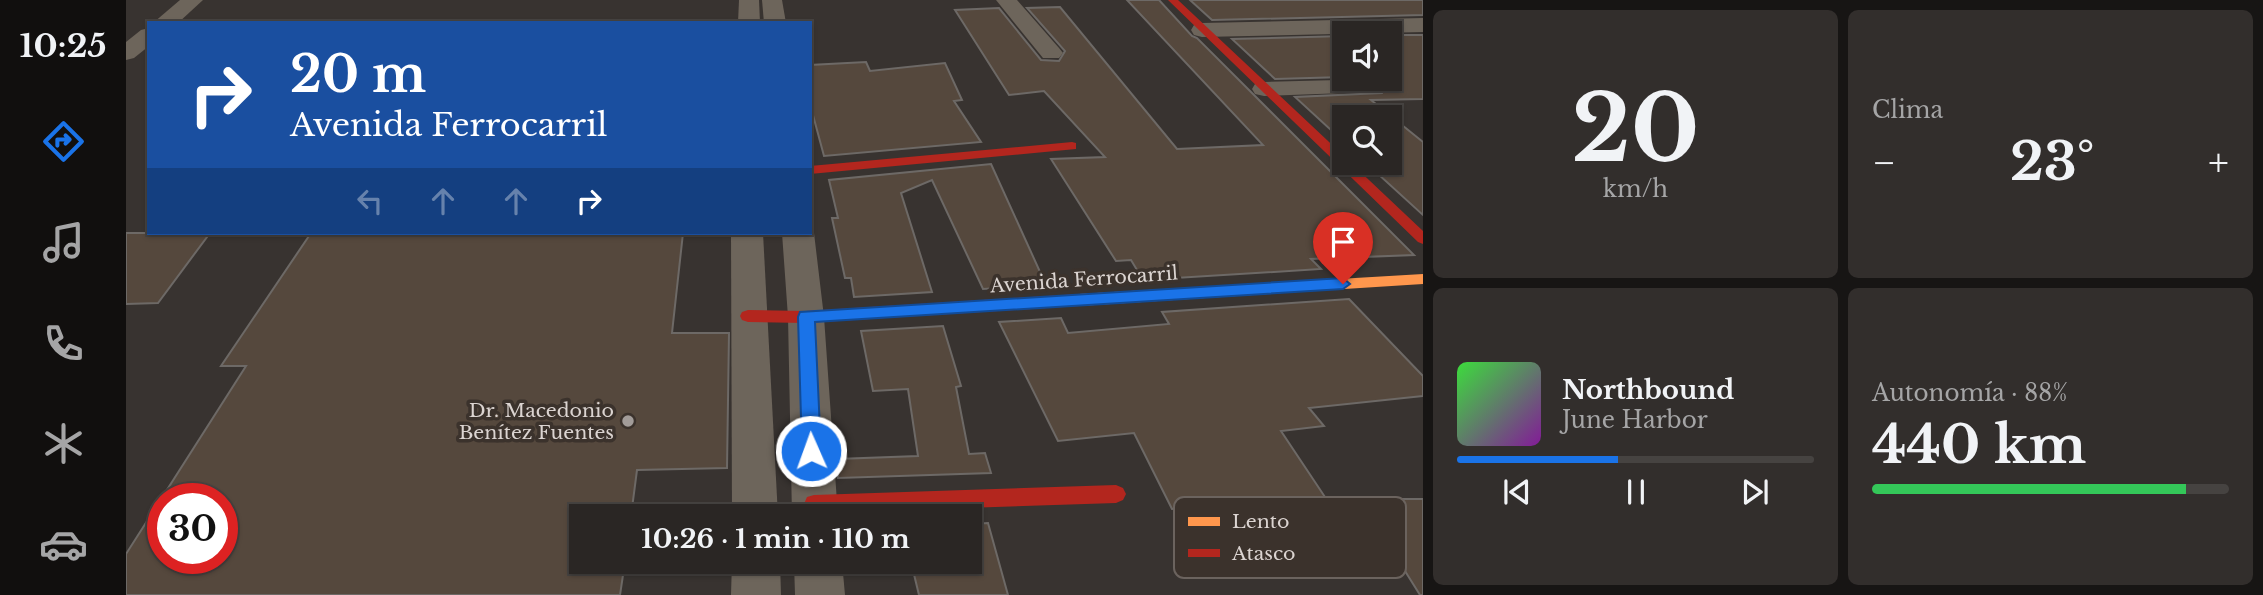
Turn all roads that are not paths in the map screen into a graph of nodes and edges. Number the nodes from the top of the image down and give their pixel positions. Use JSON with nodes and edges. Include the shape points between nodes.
{"nodes":[{"id":1,"x":194,"y":0,"type":"edge"},
{"id":2,"x":749,"y":0,"type":"edge"},
{"id":3,"x":772,"y":0,"type":"edge"},
{"id":4,"x":1006,"y":0,"type":"edge"},
{"id":5,"x":1173,"y":0,"type":"edge"},
{"id":6,"x":167,"y":21,"type":"edge"},
{"id":7,"x":749,"y":21,"type":"edge"},
{"id":8,"x":775,"y":21,"type":"edge"},
{"id":9,"x":1423,"y":25,"type":"edge"},
{"id":10,"x":1202,"y":30,"type":"junction"},
{"id":11,"x":147,"y":37,"type":"edge"},
{"id":12,"x":126,"y":53,"type":"edge"},
{"id":13,"x":1051,"y":53,"type":"dead end"},
{"id":14,"x":147,"y":65,"type":"edge"},
{"id":15,"x":126,"y":66,"type":"edge"},
{"id":16,"x":1332,"y":86,"type":"edge"},
{"id":17,"x":1264,"y":89,"type":"junction"},
{"id":18,"x":1072,"y":146,"type":"dead end"},
{"id":19,"x":812,"y":170,"type":"edge"},
{"id":20,"x":747,"y":235,"type":"edge"},
{"id":21,"x":798,"y":235,"type":"edge"},
{"id":22,"x":1423,"y":239,"type":"edge"},
{"id":23,"x":1423,"y":279,"type":"edge"},
{"id":24,"x":748,"y":316,"type":"junction"},
{"id":25,"x":806,"y":317,"type":"junction"},
{"id":26,"x":1116,"y":494,"type":"dead end"},
{"id":27,"x":755,"y":504,"type":"edge"},
{"id":28,"x":814,"y":504,"type":"edge"},
{"id":29,"x":927,"y":504,"type":"edge"},
{"id":30,"x":756,"y":574,"type":"edge"},
{"id":31,"x":819,"y":574,"type":"edge"},
{"id":32,"x":756,"y":595,"type":"edge"},
{"id":33,"x":820,"y":595,"type":"edge"}],
"edges":[{"from":1,"to":6,"type":"street"},
{"from":2,"to":7,"type":"street"},
{"from":3,"to":8,"type":"street"},
{"from":4,"to":13,"type":"street"},
{"from":5,"to":10,"type":"street"},
{"from":9,"to":10,"type":"street"},
{"from":10,"to":17,"type":"street"},
{"from":11,"to":12,"type":"street"},
{"from":14,"to":15,"type":"street"},
{"from":16,"to":17,"type":"street"},
{"from":17,"to":22,"type":"street"},
{"from":18,"to":19,"type":"street"},
{"from":20,"to":24,"type":"street"},
{"from":21,"to":25,"type":"street"},
{"from":23,"to":25,"type":"street","name":"Avenida Ferrocarril"},
{"from":24,"to":25,"type":"street","name":"Avenida Ferrocarril"},
{"from":24,"to":27,"type":"street"},
{"from":25,"to":28,"type":"street"},
{"from":26,"to":29,"type":"street"},
{"from":30,"to":32,"type":"street"},
{"from":31,"to":33,"type":"street"}]}
